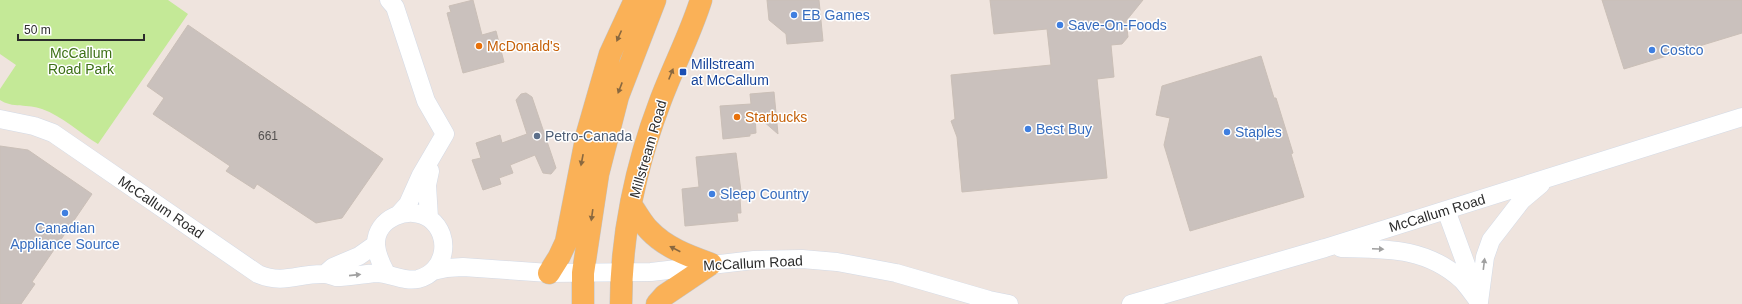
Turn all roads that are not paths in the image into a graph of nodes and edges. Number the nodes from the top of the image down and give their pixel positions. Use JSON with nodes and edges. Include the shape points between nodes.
{"nodes":[{"id":1,"x":635,"y":0,"type":"edge"},
{"id":2,"x":655,"y":0,"type":"edge"},
{"id":3,"x":701,"y":0,"type":"edge"},
{"id":4,"x":394,"y":2,"type":"edge"},
{"id":5,"x":1742,"y":116,"type":"edge"},
{"id":6,"x":0,"y":119,"type":"edge"},
{"id":7,"x":437,"y":147,"type":"junction"},
{"id":8,"x":1546,"y":180,"type":"junction"},
{"id":9,"x":631,"y":205,"type":"junction"},
{"id":10,"x":1446,"y":210,"type":"junction"},
{"id":11,"x":399,"y":214,"type":"junction"},
{"id":12,"x":429,"y":218,"type":"junction"},
{"id":13,"x":376,"y":244,"type":"junction"},
{"id":14,"x":444,"y":246,"type":"junction"},
{"id":15,"x":1325,"y":248,"type":"junction"},
{"id":16,"x":711,"y":264,"type":"junction"},
{"id":17,"x":433,"y":270,"type":"junction"},
{"id":18,"x":516,"y":270,"type":"junction"},
{"id":19,"x":621,"y":272,"type":"junction"},
{"id":20,"x":549,"y":273,"type":"junction"},
{"id":21,"x":583,"y":273,"type":"junction"},
{"id":22,"x":324,"y":274,"type":"junction"},
{"id":23,"x":386,"y":274,"type":"junction"},
{"id":24,"x":1479,"y":303,"type":"edge"},
{"id":25,"x":583,"y":304,"type":"edge"},
{"id":26,"x":621,"y":304,"type":"edge"},
{"id":27,"x":657,"y":304,"type":"edge"},
{"id":28,"x":1009,"y":304,"type":"edge"},
{"id":29,"x":1131,"y":304,"type":"edge"}],
"edges":[{"from":1,"to":20,"type":"main road","one_way":true,"via":[[610,54],[587,134],[566,242]]},
{"from":2,"to":21,"type":"main road","one_way":true,"via":[[618,96],[598,174]]},
{"from":9,"to":3,"type":"main road","name":"Millstream Road","one_way":true,"via":[[660,103]]},
{"from":4,"to":7,"type":"street","via":[[426,100],[445,134]]},
{"from":5,"to":8,"type":"street","name":"McCallum Road"},
{"from":6,"to":22,"type":"street","name":"McCallum Road","via":[[53,133],[258,274],[280,279]]},
{"from":7,"to":11,"type":"street","via":[[408,204]]},
{"from":7,"to":12,"type":"street","via":[[427,185]]},
{"from":8,"to":10,"type":"street","name":"McCallum Road"},
{"from":24,"to":8,"type":"street","one_way":true,"via":[[1485,257],[1491,240],[1522,200]]},
{"from":16,"to":9,"type":"main road","one_way":true,"via":[[660,241]]},
{"from":9,"to":19,"type":"main road","name":"Millstream Road"},
{"from":10,"to":15,"type":"street","name":"McCallum Road"},
{"from":10,"to":24,"type":"street"},
{"from":11,"to":12,"type":"street","via":[[414,213]]},
{"from":11,"to":13,"type":"street","via":[[383,225]]},
{"from":12,"to":14,"type":"street","via":[[437,226]]},
{"from":13,"to":22,"type":"street","name":"McCallum Road"},
{"from":13,"to":23,"type":"street","via":[[378,258]]},
{"from":14,"to":17,"type":"street","via":[[441,260]]},
{"from":14,"to":18,"type":"street","name":"McCallum Road","via":[[459,256]]},
{"from":15,"to":24,"type":"street","one_way":true,"via":[[1392,250],[1430,258],[1462,281]]},
{"from":15,"to":29,"type":"street","name":"McCallum Road"},
{"from":16,"to":19,"type":"street","name":"McCallum Road","via":[[650,272]]},
{"from":16,"to":27,"type":"main road","via":[[665,295]]},
{"from":16,"to":28,"type":"street","name":"McCallum Road","via":[[802,259],[836,262],[896,273]]},
{"from":17,"to":18,"type":"street","name":"McCallum Road","via":[[463,267]]},
{"from":17,"to":23,"type":"street","via":[[418,279]]},
{"from":18,"to":20,"type":"street","name":"McCallum Road"},
{"from":19,"to":21,"type":"street","name":"McCallum Road"},
{"from":19,"to":26,"type":"main road","name":"Millstream Road"},
{"from":20,"to":21,"type":"street","name":"McCallum Road"},
{"from":21,"to":25,"type":"main road"},
{"from":22,"to":23,"type":"street","name":"McCallum Road","one_way":true,"via":[[336,277]]}]}
